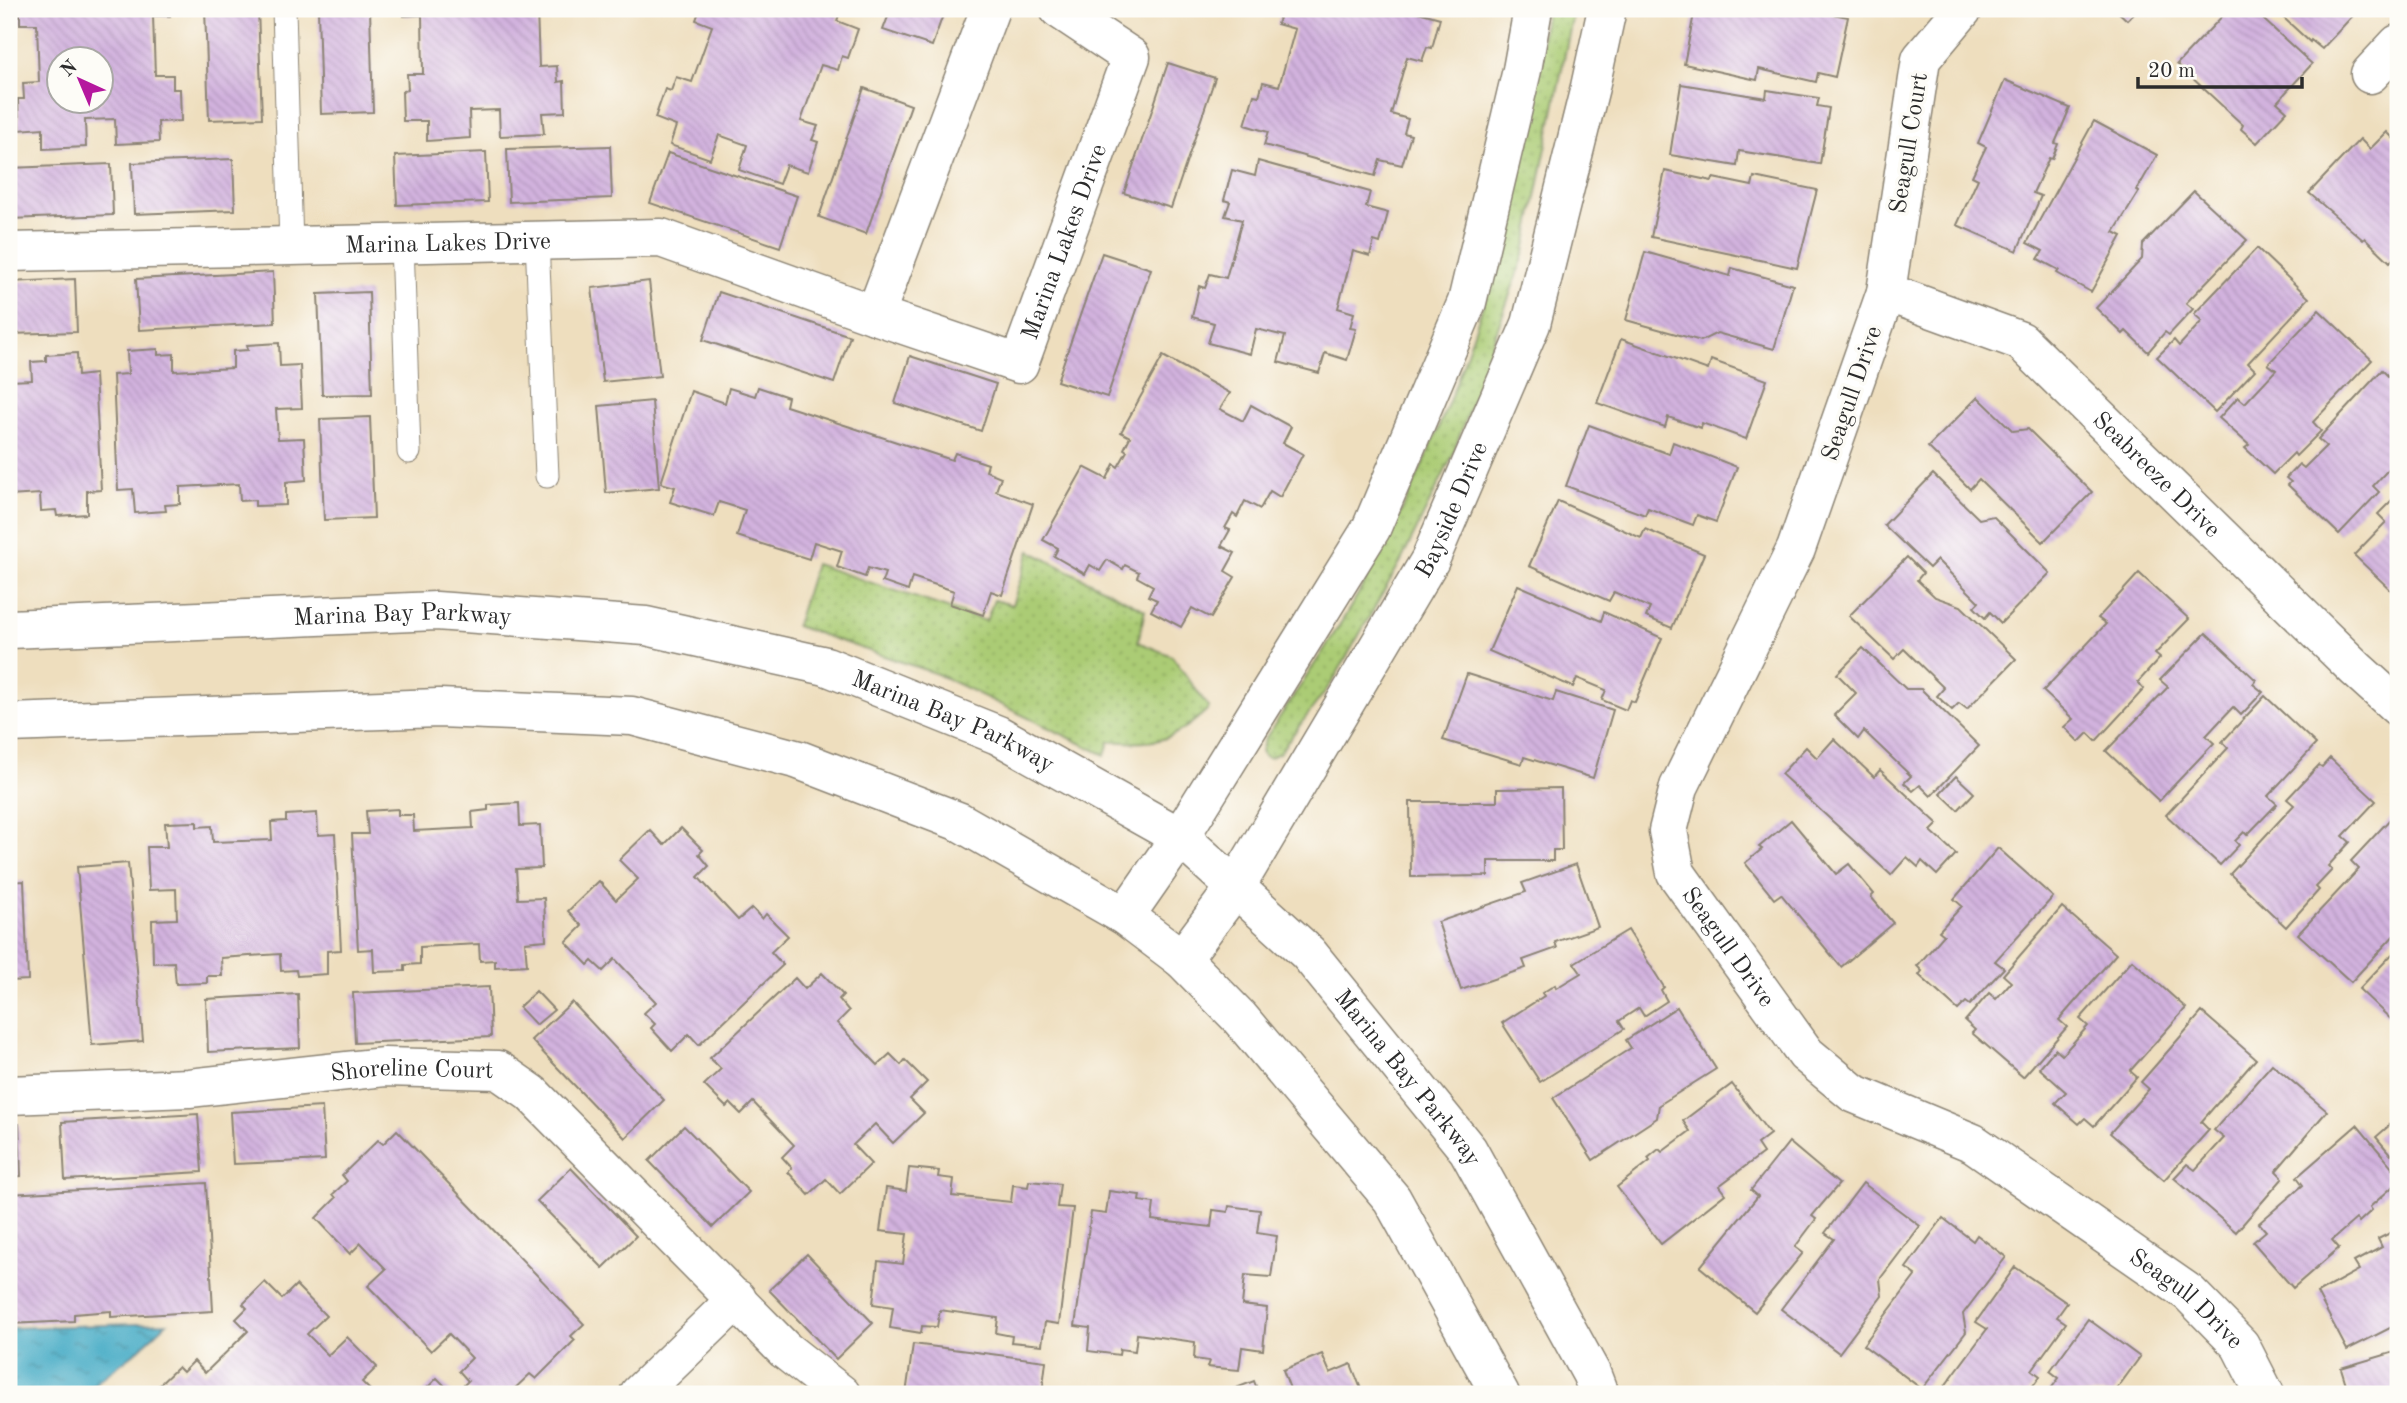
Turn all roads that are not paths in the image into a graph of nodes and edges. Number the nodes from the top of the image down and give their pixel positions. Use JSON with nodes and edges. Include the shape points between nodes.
{"nodes":[{"id":1,"x":284,"y":9,"type":"edge"},
{"id":2,"x":990,"y":9,"type":"edge"},
{"id":3,"x":1059,"y":9,"type":"edge"},
{"id":4,"x":1533,"y":9,"type":"edge"},
{"id":5,"x":1607,"y":9,"type":"edge"},
{"id":6,"x":1963,"y":9,"type":"edge"},
{"id":7,"x":2398,"y":44,"type":"edge"},
{"id":8,"x":2370,"y":74,"type":"dead end"},
{"id":9,"x":537,"y":240,"type":"junction"},
{"id":10,"x":402,"y":243,"type":"junction"},
{"id":11,"x":291,"y":246,"type":"junction"},
{"id":12,"x":9,"y":252,"type":"edge"},
{"id":13,"x":1886,"y":292,"type":"junction"},
{"id":14,"x":875,"y":315,"type":"junction"},
{"id":15,"x":409,"y":452,"type":"dead end"},
{"id":16,"x":547,"y":476,"type":"dead end"},
{"id":17,"x":9,"y":629,"type":"edge"},
{"id":18,"x":2398,"y":707,"type":"edge"},
{"id":19,"x":9,"y":723,"type":"edge"},
{"id":20,"x":1180,"y":837,"type":"junction"},
{"id":21,"x":1235,"y":888,"type":"junction"},
{"id":22,"x":1125,"y":916,"type":"junction"},
{"id":23,"x":1182,"y":960,"type":"junction"},
{"id":24,"x":9,"y":1095,"type":"edge"},
{"id":25,"x":737,"y":1299,"type":"junction"},
{"id":26,"x":639,"y":1394,"type":"edge"},
{"id":27,"x":841,"y":1394,"type":"edge"},
{"id":28,"x":1500,"y":1394,"type":"edge"},
{"id":29,"x":1599,"y":1394,"type":"edge"},
{"id":30,"x":2266,"y":1394,"type":"edge"}],
"edges":[{"from":1,"to":11,"type":"lane"},
{"from":2,"to":14,"type":"street"},
{"from":3,"to":14,"type":"street","name":"Marina Lakes Drive","via":[[1131,57],[1019,363]]},
{"from":4,"to":20,"type":"street","via":[[1467,302],[1371,529]]},
{"from":5,"to":21,"type":"street","name":"Bayside Drive","via":[[1531,324],[1430,560]]},
{"from":6,"to":13,"type":"street","name":"Seagull Court","via":[[1921,59]]},
{"from":7,"to":8,"type":"street"},
{"from":9,"to":10,"type":"street","name":"Marina Lakes Drive"},
{"from":9,"to":14,"type":"street","name":"Marina Lakes Drive","via":[[661,238]]},
{"from":9,"to":16,"type":"lane"},
{"from":10,"to":11,"type":"street","name":"Marina Lakes Drive"},
{"from":10,"to":15,"type":"lane"},
{"from":11,"to":12,"type":"street","name":"Marina Lakes Drive"},
{"from":13,"to":18,"type":"street","name":"Seabreeze Drive","via":[[2021,341]]},
{"from":13,"to":30,"type":"street","name":"Seagull Drive","via":[[1796,549],[1679,788],[1668,831],[1676,873],[1806,1054],[1853,1093],[1973,1143],[2189,1293],[2239,1345]]},
{"from":17,"to":20,"type":"street","name":"Marina Bay Parkway","via":[[436,611],[646,626],[826,666],[998,735]]},
{"from":19,"to":22,"type":"street","via":[[439,708],[632,716],[799,760],[960,822]]},
{"from":20,"to":21,"type":"street","name":"Marina Bay Parkway"},
{"from":20,"to":22,"type":"street"},
{"from":21,"to":23,"type":"street","name":"Bayside Drive"},
{"from":21,"to":29,"type":"street","name":"Marina Bay Parkway","via":[[1308,953],[1468,1150]]},
{"from":22,"to":23,"type":"street"},
{"from":23,"to":28,"type":"street","via":[[1239,1017],[1392,1199]]},
{"from":24,"to":25,"type":"street","name":"Shoreline Court","via":[[189,1088],[384,1067],[498,1070],[531,1093]]},
{"from":25,"to":26,"type":"street"},
{"from":25,"to":27,"type":"street","name":"Shoreline Court","via":[[785,1350]]}]}
